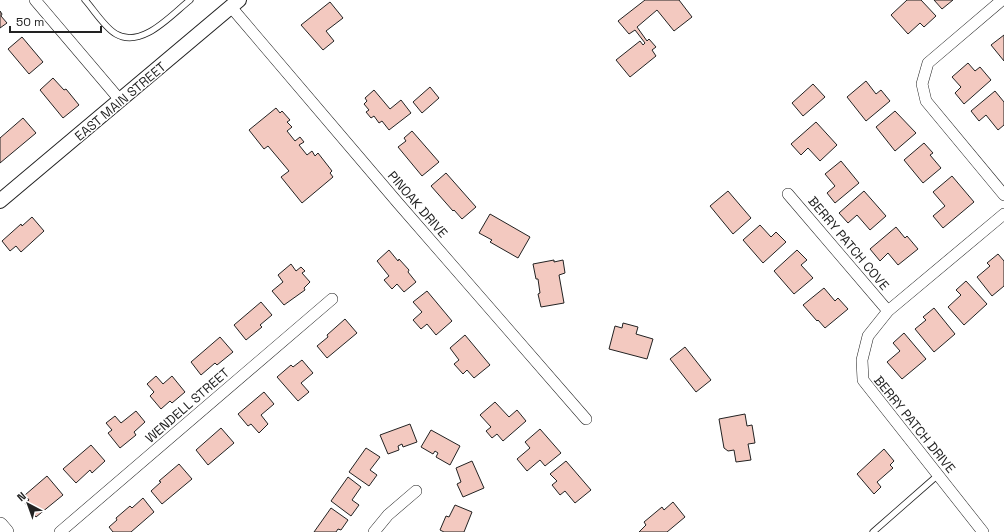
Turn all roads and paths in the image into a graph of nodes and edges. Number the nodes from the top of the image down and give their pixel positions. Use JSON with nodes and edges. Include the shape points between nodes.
{"nodes":[{"id":1,"x":85,"y":0,"type":"edge"},
{"id":2,"x":190,"y":0,"type":"edge"},
{"id":3,"x":1002,"y":0,"type":"edge"},
{"id":4,"x":38,"y":1,"type":"edge"},
{"id":5,"x":235,"y":3,"type":"edge"},
{"id":6,"x":120,"y":100,"type":"junction"},
{"id":7,"x":788,"y":194,"type":"dead end"},
{"id":8,"x":1004,"y":194,"type":"edge"},
{"id":9,"x":0,"y":201,"type":"edge"},
{"id":10,"x":1004,"y":214,"type":"edge"},
{"id":11,"x":332,"y":299,"type":"dead end"},
{"id":12,"x":888,"y":311,"type":"junction"},
{"id":13,"x":586,"y":419,"type":"dead end"},
{"id":14,"x":938,"y":475,"type":"junction"},
{"id":15,"x":416,"y":490,"type":"dead end"},
{"id":16,"x":0,"y":525,"type":"edge"},
{"id":17,"x":6,"y":532,"type":"edge"},
{"id":18,"x":60,"y":532,"type":"edge"},
{"id":19,"x":374,"y":532,"type":"edge"},
{"id":20,"x":873,"y":532,"type":"edge"},
{"id":21,"x":984,"y":532,"type":"edge"}],
"edges":[{"from":1,"to":2,"type":"lane","via":[[109,28],[125,38],[143,36],[151,32]]},
{"from":3,"to":8,"type":"street","via":[[928,63],[922,84],[926,101]]},
{"from":4,"to":6,"type":"street"},
{"from":5,"to":6,"type":"street","name":"EAST MAIN STREET"},
{"from":5,"to":13,"type":"street","name":"PINOAK DRIVE","via":[[398,203]]},
{"from":6,"to":9,"type":"street","name":"EAST MAIN STREET"},
{"from":7,"to":12,"type":"street","name":"BERRY PATCH COVE"},
{"from":10,"to":12,"type":"street","name":"BERRY PATCH DRIVE"},
{"from":11,"to":18,"type":"street","name":"WENDELL STREET"},
{"from":12,"to":14,"type":"street","name":"BERRY PATCH DRIVE","via":[[868,336],[862,360],[863,380]]},
{"from":14,"to":20,"type":"lane"},
{"from":14,"to":21,"type":"street","name":"BERRY PATCH DRIVE"},
{"from":15,"to":19,"type":"street","via":[[388,515]]},
{"from":16,"to":17,"type":"main road"}]}
